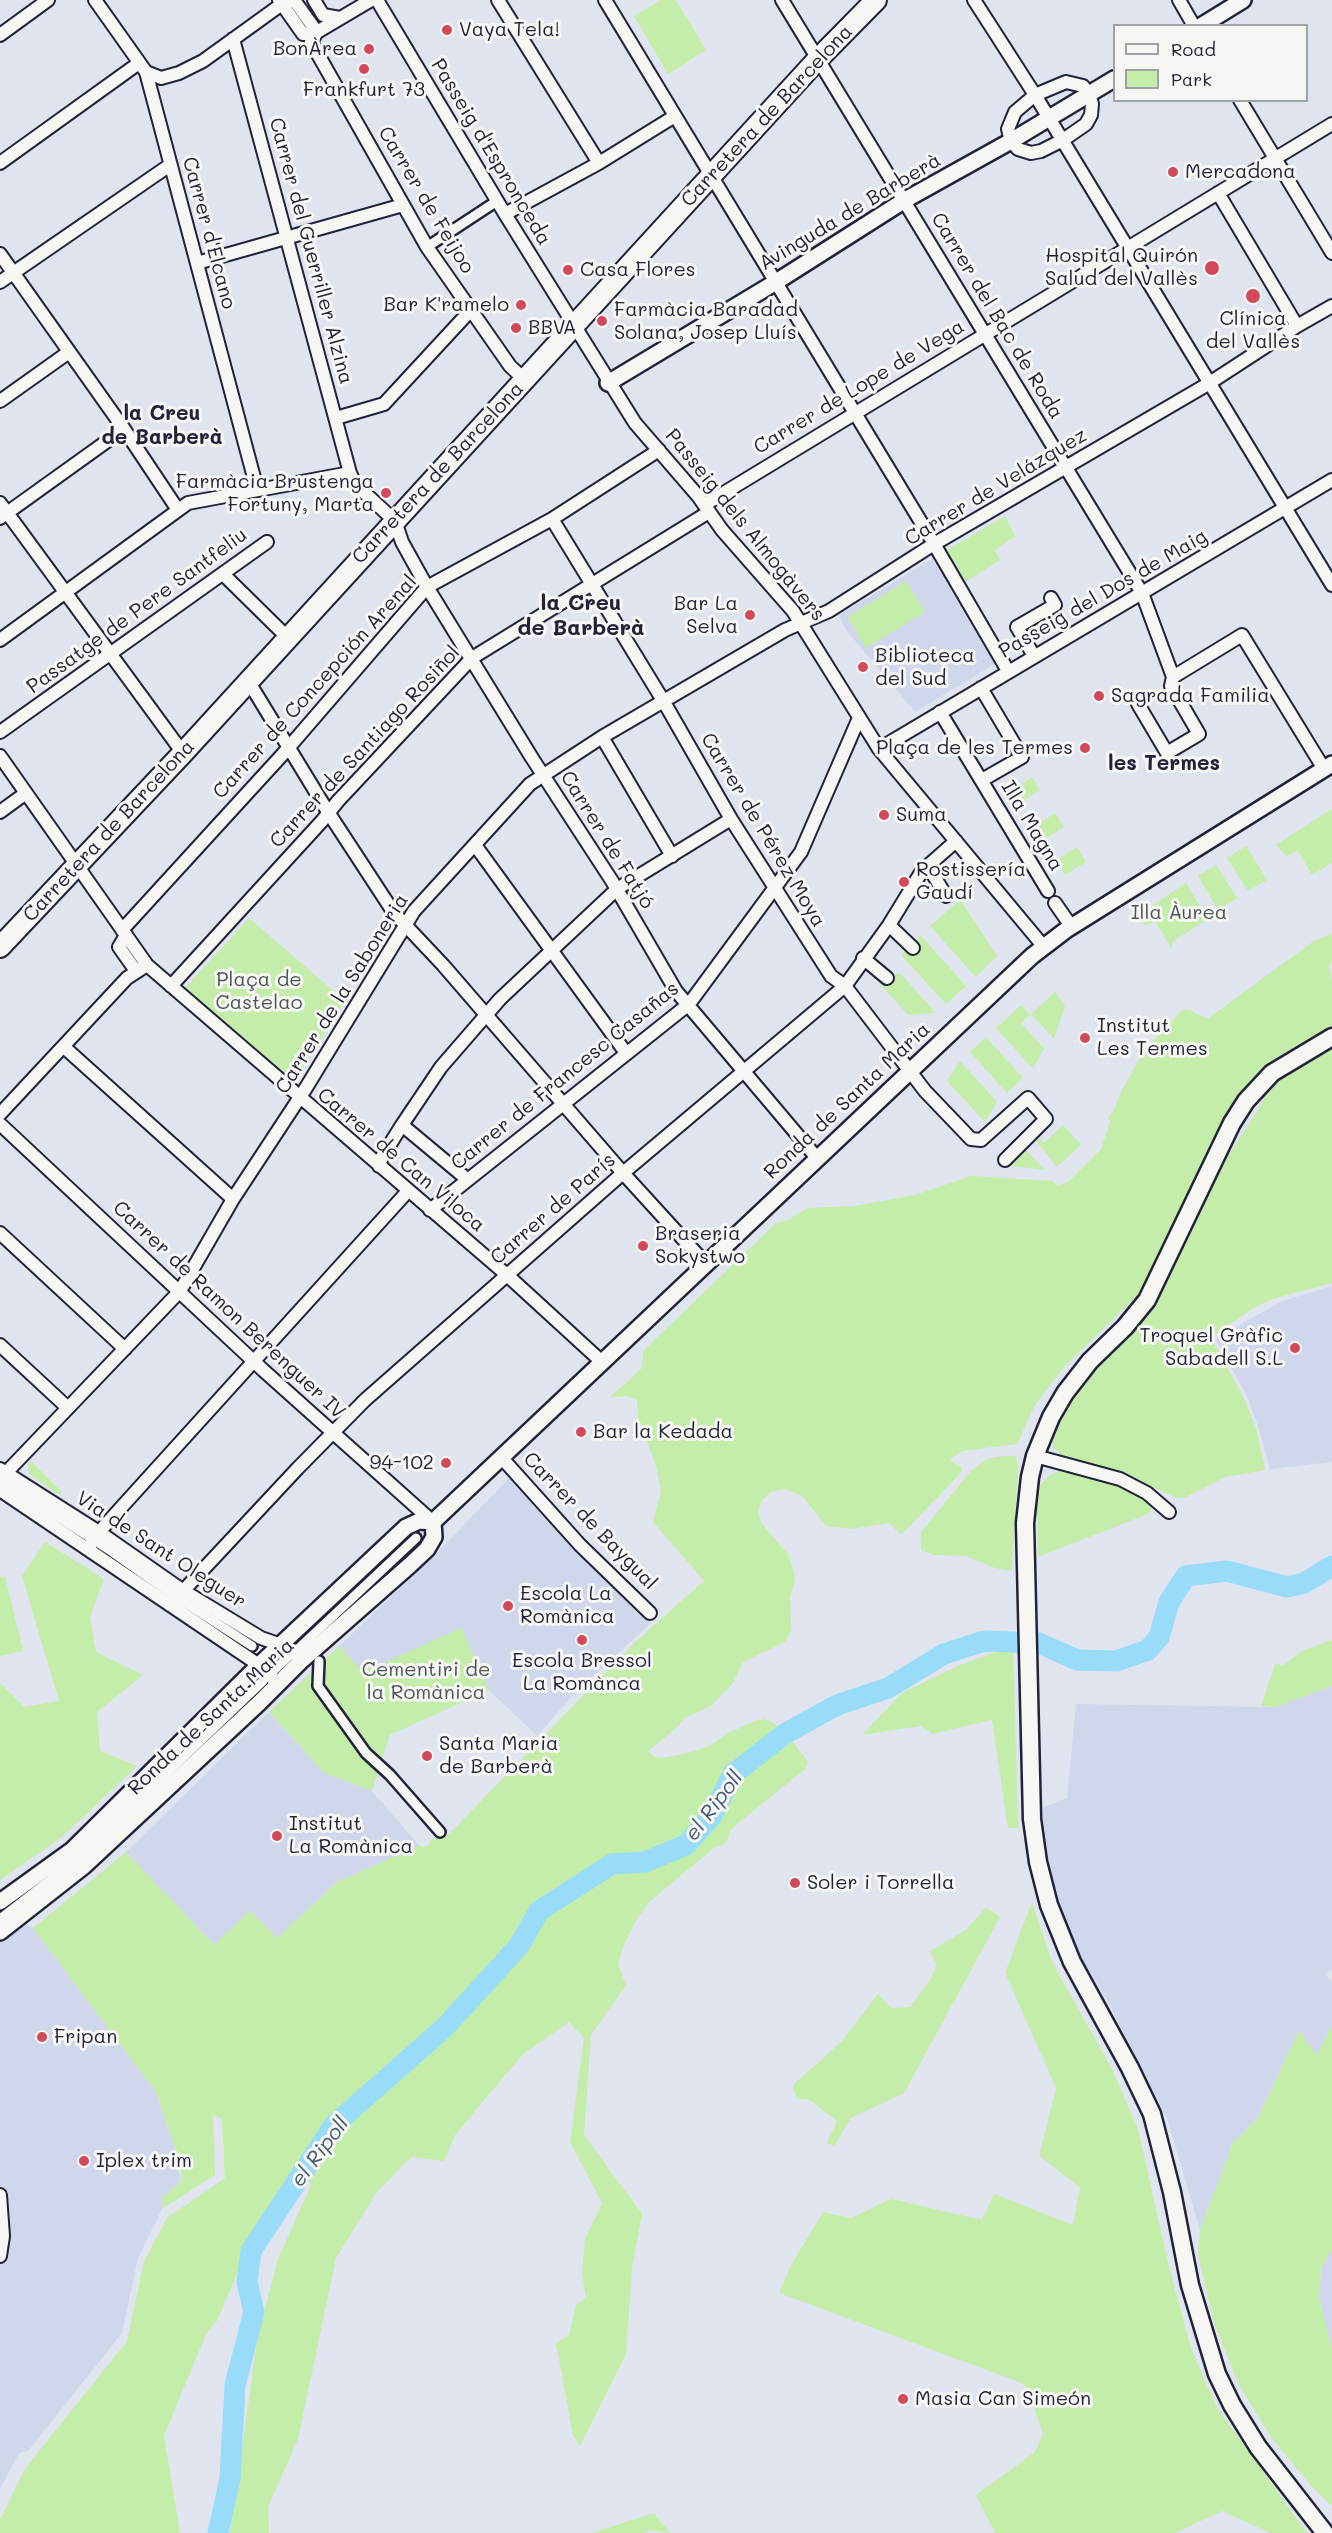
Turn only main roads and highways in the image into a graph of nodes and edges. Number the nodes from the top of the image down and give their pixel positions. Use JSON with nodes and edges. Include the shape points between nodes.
{"nodes":[{"id":1,"x":876,"y":0,"type":"edge"},
{"id":2,"x":0,"y":947,"type":"edge"},
{"id":3,"x":1332,"y":1037,"type":"edge"},
{"id":4,"x":1325,"y":2533,"type":"edge"}],
"edges":[{"from":1,"to":2,"type":"main road","name":"Carretera de Barcelona"},
{"from":3,"to":4,"type":"main road","via":[[1265,1079],[1232,1123],[1147,1300],[1090,1361],[1051,1417],[1035,1456],[1025,1523],[1033,1827],[1049,1905],[1072,1962],[1152,2114],[1190,2285],[1211,2357],[1232,2405],[1258,2447]]}]}
